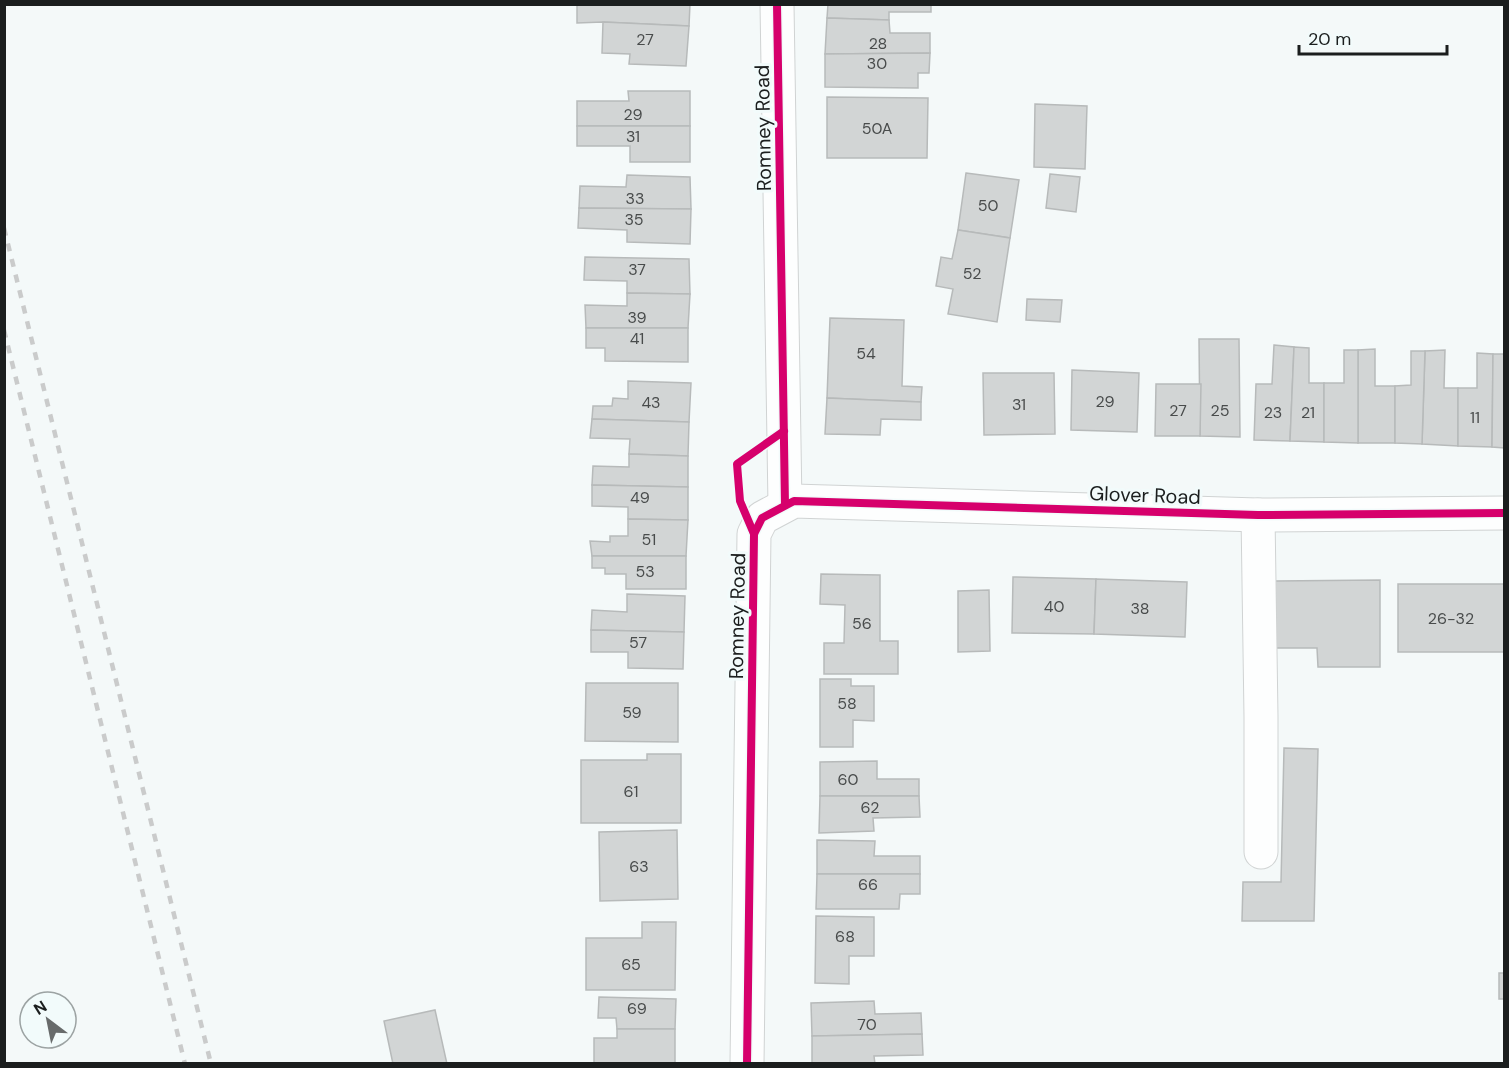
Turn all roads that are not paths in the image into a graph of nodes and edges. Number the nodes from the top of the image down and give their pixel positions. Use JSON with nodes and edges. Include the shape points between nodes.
{"nodes":[{"id":1,"x":777,"y":4,"type":"edge"},
{"id":2,"x":785,"y":505,"type":"junction"},
{"id":3,"x":1504,"y":513,"type":"edge"},
{"id":4,"x":1258,"y":515,"type":"junction"},
{"id":5,"x":1261,"y":852,"type":"dead end"},
{"id":6,"x":747,"y":1064,"type":"edge"}],
"edges":[{"from":1,"to":2,"type":"street","name":"Romney Road"},
{"from":2,"to":4,"type":"street","name":"Glover Road","via":[[794,501]]},
{"from":2,"to":6,"type":"street","name":"Romney Road","via":[[762,518],[754,534]]},
{"from":3,"to":4,"type":"street","name":"Glover Road"},
{"from":4,"to":5,"type":"street"}]}
